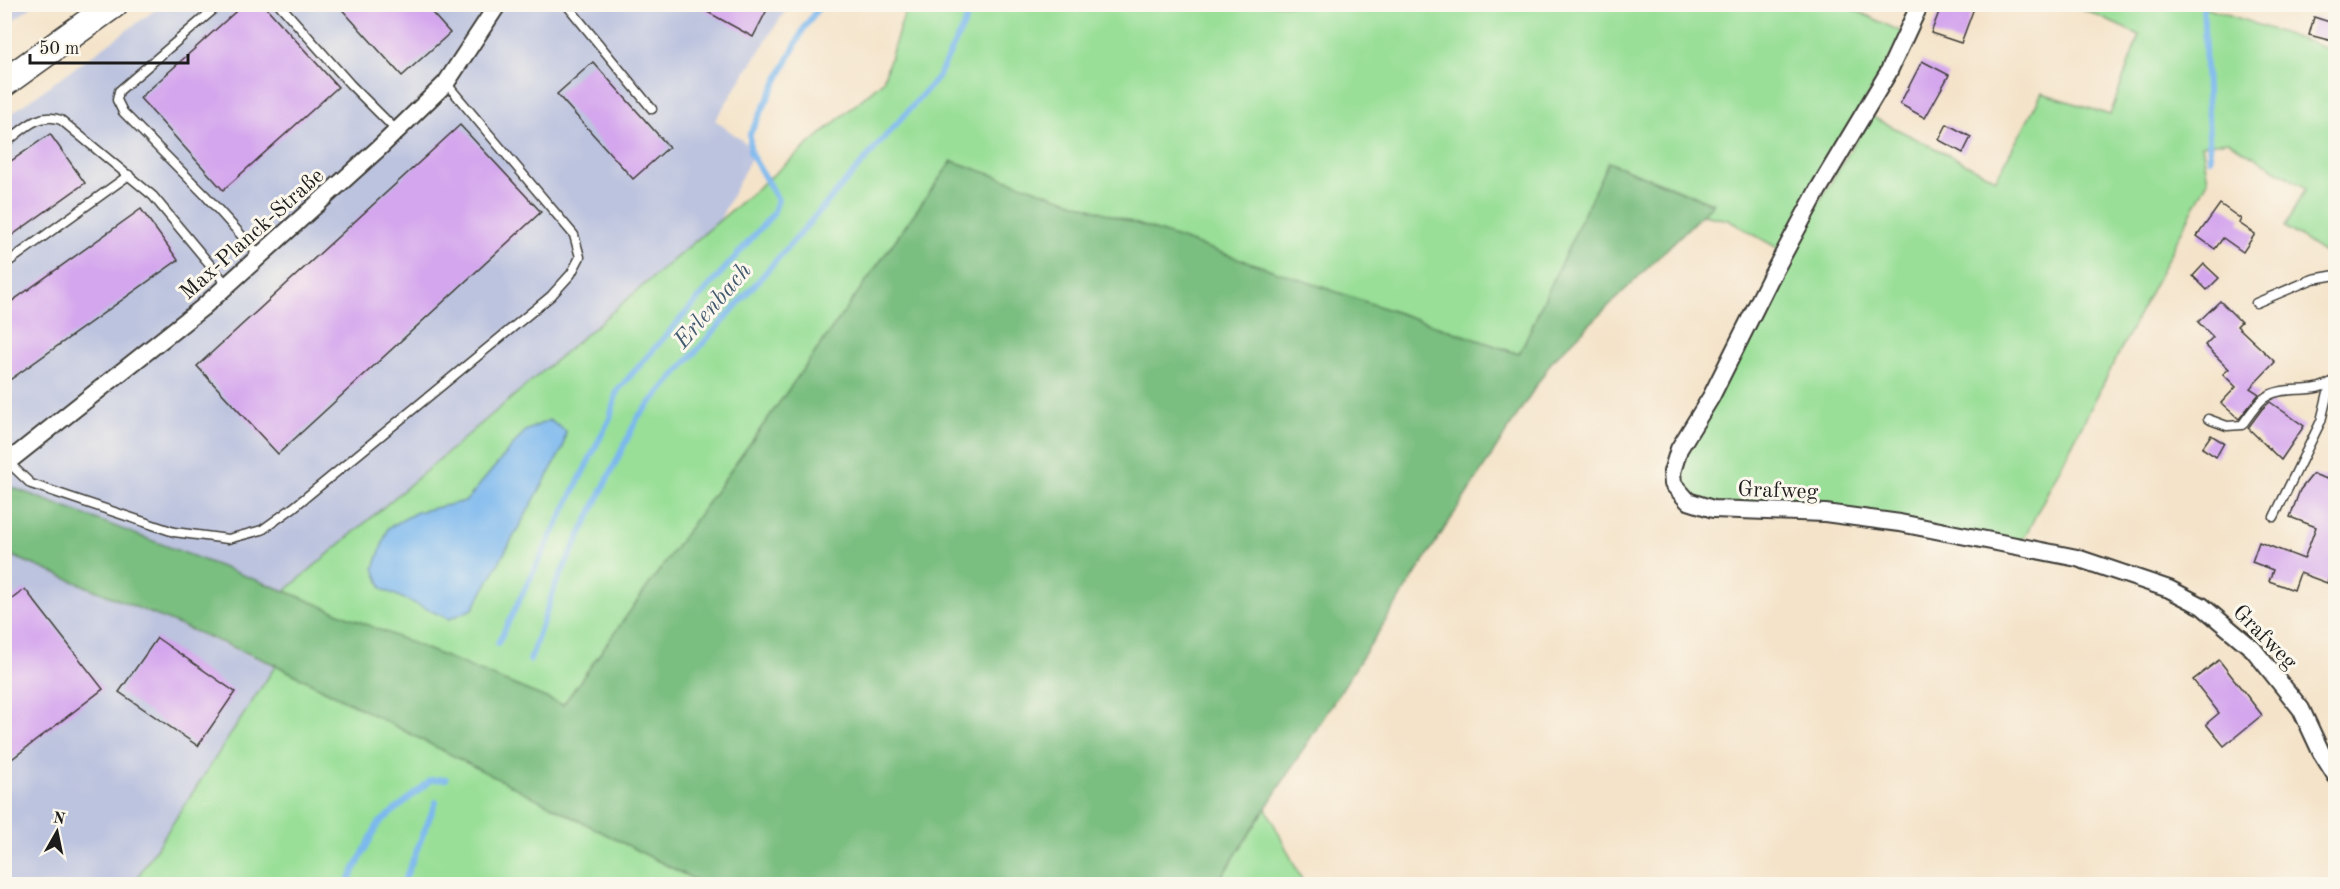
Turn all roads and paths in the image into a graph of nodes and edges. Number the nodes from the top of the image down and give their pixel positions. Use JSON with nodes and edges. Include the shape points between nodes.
{"nodes":[{"id":1,"x":114,"y":4,"type":"edge"},
{"id":2,"x":220,"y":4,"type":"edge"},
{"id":3,"x":279,"y":4,"type":"edge"},
{"id":4,"x":498,"y":4,"type":"edge"},
{"id":5,"x":566,"y":4,"type":"edge"},
{"id":6,"x":1920,"y":4,"type":"edge"},
{"id":7,"x":4,"y":83,"type":"edge"},
{"id":8,"x":446,"y":83,"type":"junction"},
{"id":9,"x":652,"y":108,"type":"dead end"},
{"id":10,"x":397,"y":131,"type":"junction"},
{"id":11,"x":4,"y":144,"type":"edge"},
{"id":12,"x":129,"y":176,"type":"junction"},
{"id":13,"x":260,"y":256,"type":"junction"},
{"id":14,"x":4,"y":265,"type":"edge"},
{"id":15,"x":2336,"y":275,"type":"edge"},
{"id":16,"x":227,"y":285,"type":"junction"},
{"id":17,"x":2256,"y":303,"type":"dead end"},
{"id":18,"x":2333,"y":381,"type":"edge"},
{"id":19,"x":2208,"y":419,"type":"dead end"},
{"id":20,"x":6,"y":464,"type":"edge"},
{"id":21,"x":2274,"y":517,"type":"dead end"},
{"id":22,"x":2336,"y":776,"type":"edge"}],
"edges":[{"from":1,"to":7,"type":"main road"},
{"from":2,"to":13,"type":"lane","via":[[119,91],[117,100],[123,112]]},
{"from":3,"to":10,"type":"lane"},
{"from":4,"to":8,"type":"street","name":"Max-Planck-Straße"},
{"from":5,"to":9,"type":"lane"},
{"from":6,"to":22,"type":"street","name":"Grafweg","via":[[1888,73],[1818,190],[1711,397],[1679,449],[1672,472],[1673,484],[1688,501],[1713,509],[1825,513],[1900,523],[2077,558],[2169,589],[2202,606],[2253,649],[2301,709]]},
{"from":8,"to":10,"type":"street","name":"Max-Planck-Straße"},
{"from":8,"to":20,"type":"lane","via":[[574,235],[580,256],[571,274],[551,296],[262,530],[228,539],[174,532],[31,484]]},
{"from":10,"to":13,"type":"street","name":"Max-Planck-Straße"},
{"from":11,"to":12,"type":"lane","via":[[41,117],[50,116],[61,120]]},
{"from":12,"to":14,"type":"lane"},
{"from":12,"to":16,"type":"lane","via":[[153,196]]},
{"from":13,"to":16,"type":"street","name":"Max-Planck-Straße"},
{"from":15,"to":17,"type":"lane","via":[[2313,279]]},
{"from":16,"to":20,"type":"street","name":"Max-Planck-Straße"},
{"from":18,"to":19,"type":"lane","via":[[2308,390],[2283,390],[2264,398],[2242,425],[2227,426]]},
{"from":18,"to":21,"type":"lane","via":[[2321,421]]}]}
